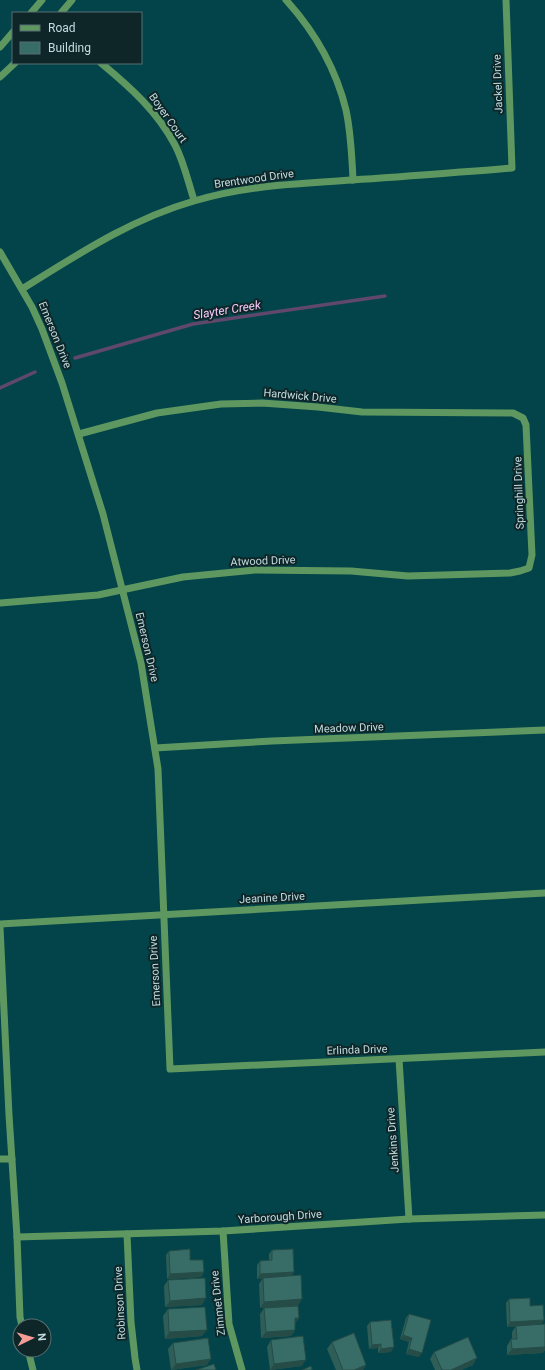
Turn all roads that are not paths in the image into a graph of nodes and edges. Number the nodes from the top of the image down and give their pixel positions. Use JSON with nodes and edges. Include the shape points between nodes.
{"nodes":[{"id":1,"x":42,"y":0,"type":"edge"},
{"id":2,"x":72,"y":0,"type":"edge"},
{"id":3,"x":286,"y":0,"type":"edge"},
{"id":4,"x":506,"y":0,"type":"edge"},
{"id":5,"x":32,"y":12,"type":"edge"},
{"id":6,"x":62,"y":12,"type":"edge"},
{"id":7,"x":12,"y":33,"type":"edge"},
{"id":8,"x":0,"y":46,"type":"edge"},
{"id":9,"x":14,"y":64,"type":"edge"},
{"id":10,"x":102,"y":64,"type":"edge"},
{"id":11,"x":0,"y":77,"type":"edge"},
{"id":12,"x":512,"y":168,"type":"joint"},
{"id":13,"x":353,"y":180,"type":"junction"},
{"id":14,"x":194,"y":200,"type":"junction"},
{"id":15,"x":0,"y":252,"type":"edge"},
{"id":16,"x":22,"y":289,"type":"junction"},
{"id":17,"x":522,"y":418,"type":"joint"},
{"id":18,"x":79,"y":434,"type":"junction"},
{"id":19,"x":529,"y":568,"type":"joint"},
{"id":20,"x":122,"y":591,"type":"junction"},
{"id":21,"x":0,"y":603,"type":"edge"},
{"id":22,"x":545,"y":730,"type":"edge"},
{"id":23,"x":155,"y":748,"type":"junction"},
{"id":24,"x":545,"y":893,"type":"edge"},
{"id":25,"x":163,"y":915,"type":"junction"},
{"id":26,"x":0,"y":926,"type":"edge"},
{"id":27,"x":545,"y":1052,"type":"edge"},
{"id":28,"x":399,"y":1059,"type":"junction"},
{"id":29,"x":170,"y":1069,"type":"joint"},
{"id":30,"x":0,"y":1159,"type":"edge"},
{"id":31,"x":12,"y":1159,"type":"junction"},
{"id":32,"x":545,"y":1215,"type":"edge"},
{"id":33,"x":409,"y":1219,"type":"junction"},
{"id":34,"x":223,"y":1231,"type":"junction"},
{"id":35,"x":128,"y":1234,"type":"junction"},
{"id":36,"x":17,"y":1237,"type":"junction"},
{"id":37,"x":20,"y":1318,"type":"edge"},
{"id":38,"x":30,"y":1358,"type":"edge"},
{"id":39,"x":33,"y":1370,"type":"edge"},
{"id":40,"x":137,"y":1370,"type":"edge"},
{"id":41,"x":242,"y":1370,"type":"edge"}],
"edges":[{"from":1,"to":5,"type":"street"},
{"from":2,"to":6,"type":"street"},
{"from":3,"to":13,"type":"street","via":[[320,45],[340,89],[346,110]]},
{"from":4,"to":12,"type":"street","name":"Jackel Drive"},
{"from":7,"to":8,"type":"street"},
{"from":9,"to":11,"type":"street"},
{"from":10,"to":14,"type":"street","name":"Boyer Court","via":[[142,99],[165,129],[182,161]]},
{"from":12,"to":13,"type":"street","name":"Brentwood Drive"},
{"from":13,"to":14,"type":"street","name":"Brentwood Drive","via":[[278,184]]},
{"from":14,"to":16,"type":"street","name":"Brentwood Drive","via":[[155,214],[115,233]]},
{"from":15,"to":16,"type":"street","name":"Emerson Drive"},
{"from":16,"to":18,"type":"street","name":"Emerson Drive","via":[[48,342]]},
{"from":17,"to":18,"type":"street","name":"Hardwick Drive","via":[[513,413],[503,412],[362,412],[262,403],[221,404],[157,414]]},
{"from":17,"to":19,"type":"street","name":"Springhill Drive","via":[[526,425],[531,531],[532,555]]},
{"from":18,"to":20,"type":"street","name":"Emerson Drive"},
{"from":19,"to":20,"type":"street","name":"Atwood Drive","via":[[510,573],[408,576],[351,571],[255,570],[183,577]]},
{"from":20,"to":21,"type":"street","name":"Atwood Drive"},
{"from":20,"to":23,"type":"street","name":"Emerson Drive","via":[[141,663]]},
{"from":22,"to":23,"type":"street","name":"Meadow Drive"},
{"from":23,"to":25,"type":"street","name":"Emerson Drive"},
{"from":24,"to":25,"type":"street","name":"Jeanine Drive"},
{"from":25,"to":26,"type":"street","name":"Jeanine Drive"},
{"from":25,"to":29,"type":"street","name":"Emerson Drive"},
{"from":26,"to":31,"type":"street"},
{"from":27,"to":28,"type":"street","name":"Erlinda Drive"},
{"from":28,"to":29,"type":"street","name":"Erlinda Drive"},
{"from":28,"to":33,"type":"street","name":"Jenkins Drive"},
{"from":30,"to":31,"type":"street"},
{"from":31,"to":36,"type":"street"},
{"from":32,"to":33,"type":"street","name":"Yarborough Drive"},
{"from":33,"to":34,"type":"street","name":"Yarborough Drive"},
{"from":34,"to":35,"type":"street","name":"Yarborough Drive"},
{"from":34,"to":41,"type":"street","name":"Zimmet Drive","via":[[229,1324]]},
{"from":35,"to":36,"type":"street","name":"Yarborough Drive"},
{"from":35,"to":40,"type":"street","name":"Robinson Drive","via":[[131,1322]]},
{"from":36,"to":37,"type":"street"},
{"from":38,"to":39,"type":"street"}]}
